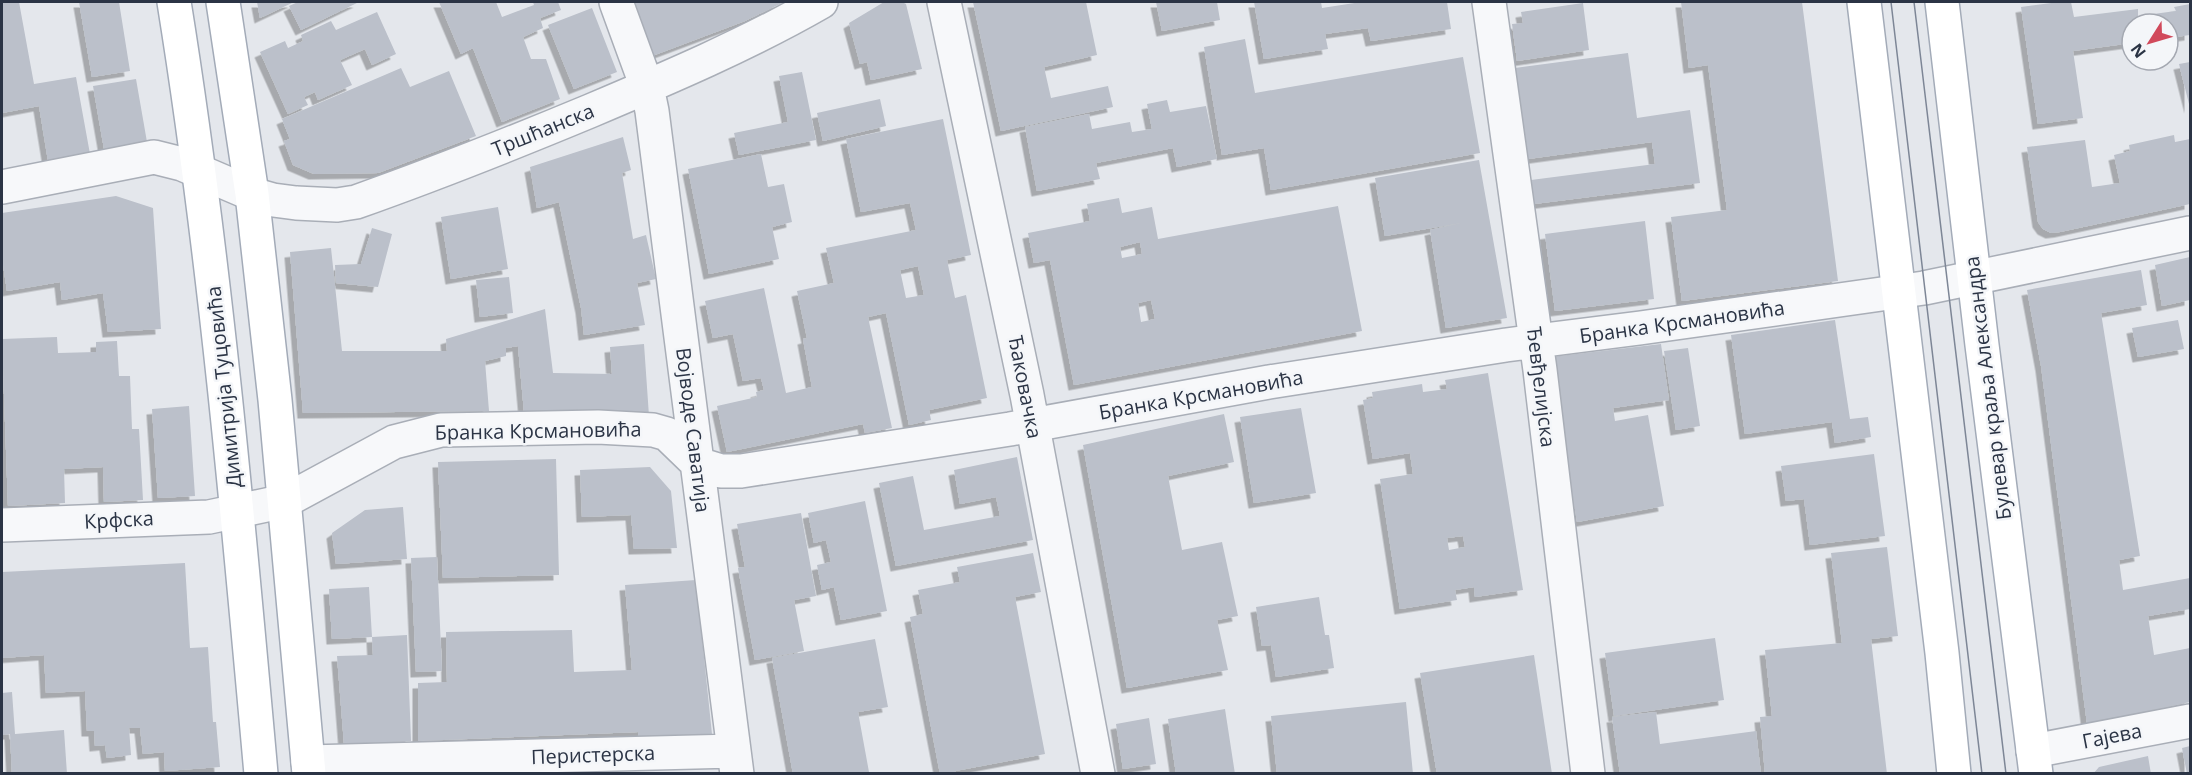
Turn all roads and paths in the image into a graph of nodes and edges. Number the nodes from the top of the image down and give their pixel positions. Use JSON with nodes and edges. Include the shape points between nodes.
{"nodes":[{"id":1,"x":174,"y":2,"type":"edge"},
{"id":2,"x":224,"y":2,"type":"edge"},
{"id":3,"x":616,"y":2,"type":"edge"},
{"id":4,"x":821,"y":2,"type":"edge"},
{"id":5,"x":944,"y":2,"type":"edge"},
{"id":6,"x":1489,"y":2,"type":"edge"},
{"id":7,"x":1864,"y":2,"type":"edge"},
{"id":8,"x":1942,"y":2,"type":"edge"},
{"id":9,"x":647,"y":87,"type":"junction"},
{"id":10,"x":199,"y":172,"type":"junction"},
{"id":11,"x":2,"y":187,"type":"edge"},
{"id":12,"x":252,"y":194,"type":"junction"},
{"id":13,"x":2190,"y":233,"type":"edge"},
{"id":14,"x":1974,"y":278,"type":"junction"},
{"id":15,"x":1898,"y":292,"type":"junction"},
{"id":16,"x":1536,"y":341,"type":"junction"},
{"id":17,"x":1033,"y":425,"type":"junction"},
{"id":18,"x":698,"y":464,"type":"junction"},
{"id":19,"x":285,"y":501,"type":"junction"},
{"id":20,"x":237,"y":512,"type":"junction"},
{"id":21,"x":2,"y":525,"type":"edge"},
{"id":22,"x":2190,"y":721,"type":"edge"},
{"id":23,"x":735,"y":762,"type":"edge"},
{"id":24,"x":2034,"y":762,"type":"edge"},
{"id":25,"x":308,"y":768,"type":"edge"},
{"id":26,"x":261,"y":774,"type":"edge"},
{"id":27,"x":1098,"y":774,"type":"edge"},
{"id":28,"x":1588,"y":774,"type":"edge"},
{"id":29,"x":1954,"y":774,"type":"edge"}],
"edges":[{"from":1,"to":10,"type":"main road","name":"Димитрија Туцовића"},
{"from":2,"to":12,"type":"main road"},
{"from":3,"to":9,"type":"street","name":"Војводе Саватија"},
{"from":4,"to":9,"type":"street","name":"Тршћанска"},
{"from":5,"to":17,"type":"street","name":"Ђаковачка"},
{"from":6,"to":16,"type":"street","name":"Ђевђелијска"},
{"from":7,"to":15,"type":"main road"},
{"from":8,"to":14,"type":"main road","name":"Булевар краља Александра"},
{"from":9,"to":12,"type":"street","name":"Тршћанска","via":[[356,202],[296,203]]},
{"from":9,"to":18,"type":"street","name":"Војводе Саватија"},
{"from":10,"to":11,"type":"street","name":"Тршћанска","via":[[153,157]]},
{"from":10,"to":12,"type":"street","name":"Тршћанска"},
{"from":10,"to":20,"type":"main road","name":"Димитрија Туцовића"},
{"from":12,"to":19,"type":"main road"},
{"from":13,"to":14,"type":"street","name":"Бранка Крсмановића"},
{"from":14,"to":15,"type":"street","name":"Бранка Крсмановића"},
{"from":14,"to":24,"type":"main road","name":"Булевар краља Александра"},
{"from":15,"to":16,"type":"street","name":"Бранка Крсмановића"},
{"from":15,"to":29,"type":"main road"},
{"from":16,"to":17,"type":"street","name":"Бранка Крсмановића","via":[[1269,382]]},
{"from":16,"to":28,"type":"street","name":"Ђевђелијска"},
{"from":17,"to":18,"type":"street","name":"Бранка Крсмановића","via":[[741,471],[721,471]]},
{"from":17,"to":27,"type":"street","name":"Ђаковачка"},
{"from":18,"to":19,"type":"street","name":"Бранка Крсмановића","via":[[667,434],[653,430],[441,430],[394,441]]},
{"from":18,"to":23,"type":"street","name":"Војводе Саватија"},
{"from":19,"to":20,"type":"street","name":"Бранка Крсмановића"},
{"from":19,"to":25,"type":"main road"},
{"from":20,"to":21,"type":"street","name":"Крфска","via":[[209,517]]},
{"from":20,"to":26,"type":"main road","name":"Димитрија Туцовића"},
{"from":22,"to":24,"type":"street","name":"Гајева"},
{"from":23,"to":25,"type":"street","name":"Перистерска"}]}
